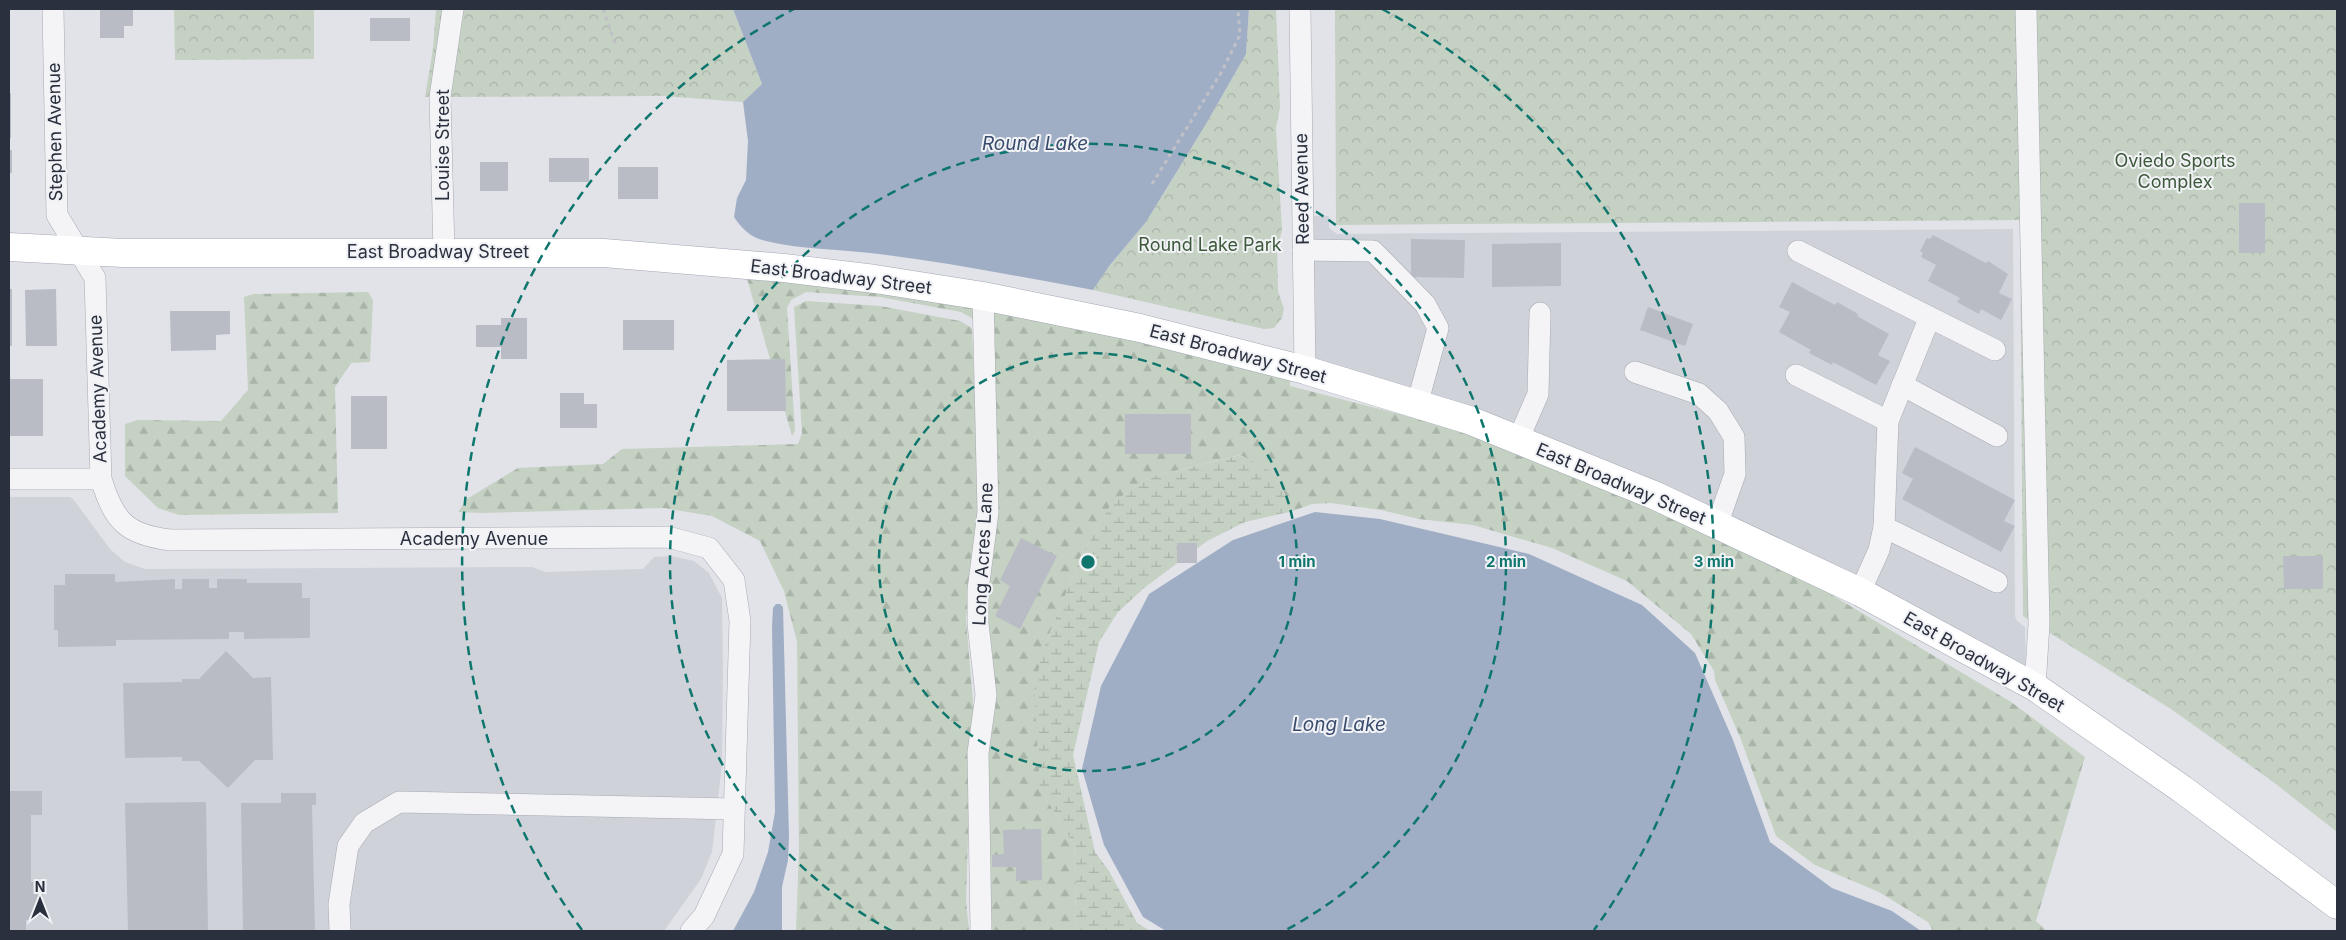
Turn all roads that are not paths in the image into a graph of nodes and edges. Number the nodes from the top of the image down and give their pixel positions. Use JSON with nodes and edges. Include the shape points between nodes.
{"nodes":[{"id":1,"x":53,"y":9,"type":"edge"},
{"id":2,"x":453,"y":9,"type":"edge"},
{"id":3,"x":1300,"y":9,"type":"edge"},
{"id":4,"x":2026,"y":9,"type":"edge"},
{"id":5,"x":9,"y":247,"type":"edge"},
{"id":6,"x":76,"y":250,"type":"junction"},
{"id":7,"x":1303,"y":250,"type":"junction"},
{"id":8,"x":1798,"y":251,"type":"dead end"},
{"id":9,"x":444,"y":252,"type":"junction"},
{"id":10,"x":983,"y":296,"type":"junction"},
{"id":11,"x":1540,"y":313,"type":"dead end"},
{"id":12,"x":1929,"y":319,"type":"junction"},
{"id":13,"x":1995,"y":350,"type":"dead end"},
{"id":14,"x":1305,"y":370,"type":"junction"},
{"id":15,"x":1635,"y":372,"type":"dead end"},
{"id":16,"x":1796,"y":375,"type":"dead end"},
{"id":17,"x":1902,"y":386,"type":"junction"},
{"id":18,"x":1417,"y":405,"type":"junction"},
{"id":19,"x":1888,"y":421,"type":"junction"},
{"id":20,"x":1998,"y":436,"type":"dead end"},
{"id":21,"x":1518,"y":440,"type":"junction"},
{"id":22,"x":9,"y":479,"type":"edge"},
{"id":23,"x":101,"y":479,"type":"junction"},
{"id":24,"x":1717,"y":525,"type":"junction"},
{"id":25,"x":1884,"y":527,"type":"junction"},
{"id":26,"x":1997,"y":582,"type":"dead end"},
{"id":27,"x":1860,"y":592,"type":"junction"},
{"id":28,"x":2035,"y":687,"type":"junction"},
{"id":29,"x":734,"y":809,"type":"junction"},
{"id":30,"x":2337,"y":905,"type":"edge"},
{"id":31,"x":340,"y":931,"type":"edge"},
{"id":32,"x":692,"y":931,"type":"edge"},
{"id":33,"x":981,"y":931,"type":"edge"}],
"edges":[{"from":1,"to":6,"type":"street","name":"Stephen Avenue","via":[[57,214]]},
{"from":2,"to":9,"type":"street","name":"Louise Street","via":[[440,97]]},
{"from":3,"to":7,"type":"street","name":"Reed Avenue"},
{"from":4,"to":28,"type":"street","via":[[2039,614]]},
{"from":5,"to":6,"type":"main road","name":"East Broadway Street"},
{"from":6,"to":9,"type":"main road","name":"East Broadway Street","via":[[123,253]]},
{"from":6,"to":23,"type":"street","name":"Academy Avenue","via":[[95,278]]},
{"from":7,"to":14,"type":"street","name":"Reed Avenue"},
{"from":7,"to":18,"type":"street","via":[[1373,251],[1425,304],[1438,328]]},
{"from":8,"to":12,"type":"street"},
{"from":9,"to":10,"type":"main road","name":"East Broadway Street","via":[[604,253],[784,268]]},
{"from":10,"to":14,"type":"main road","name":"East Broadway Street","via":[[1140,328]]},
{"from":10,"to":33,"type":"street","name":"Long Acres Lane","via":[[988,512],[978,590],[978,624],[986,695],[978,753]]},
{"from":11,"to":21,"type":"street","via":[[1538,394]]},
{"from":12,"to":13,"type":"street"},
{"from":12,"to":17,"type":"street"},
{"from":14,"to":18,"type":"main road","name":"East Broadway Street"},
{"from":15,"to":24,"type":"street","via":[[1699,394],[1718,411],[1734,437],[1736,474]]},
{"from":16,"to":19,"type":"street"},
{"from":17,"to":19,"type":"street"},
{"from":17,"to":20,"type":"street"},
{"from":18,"to":21,"type":"main road","name":"East Broadway Street","via":[[1469,420]]},
{"from":19,"to":25,"type":"street"},
{"from":21,"to":24,"type":"main road","name":"East Broadway Street","via":[[1656,496]]},
{"from":22,"to":23,"type":"street"},
{"from":23,"to":29,"type":"street","name":"Academy Avenue","via":[[110,507],[126,526],[148,537],[171,540],[668,537],[709,548],[734,580],[740,621]]},
{"from":24,"to":27,"type":"main road","name":"East Broadway Street"},
{"from":25,"to":26,"type":"street"},
{"from":25,"to":27,"type":"street","via":[[1879,550]]},
{"from":27,"to":28,"type":"main road","name":"East Broadway Street"},
{"from":28,"to":30,"type":"main road","name":"East Broadway Street","via":[[2182,789]]},
{"from":29,"to":31,"type":"street","via":[[399,802],[364,823],[348,846],[339,904]]},
{"from":29,"to":32,"type":"street","name":"Academy Avenue","via":[[733,854],[704,916]]}]}
